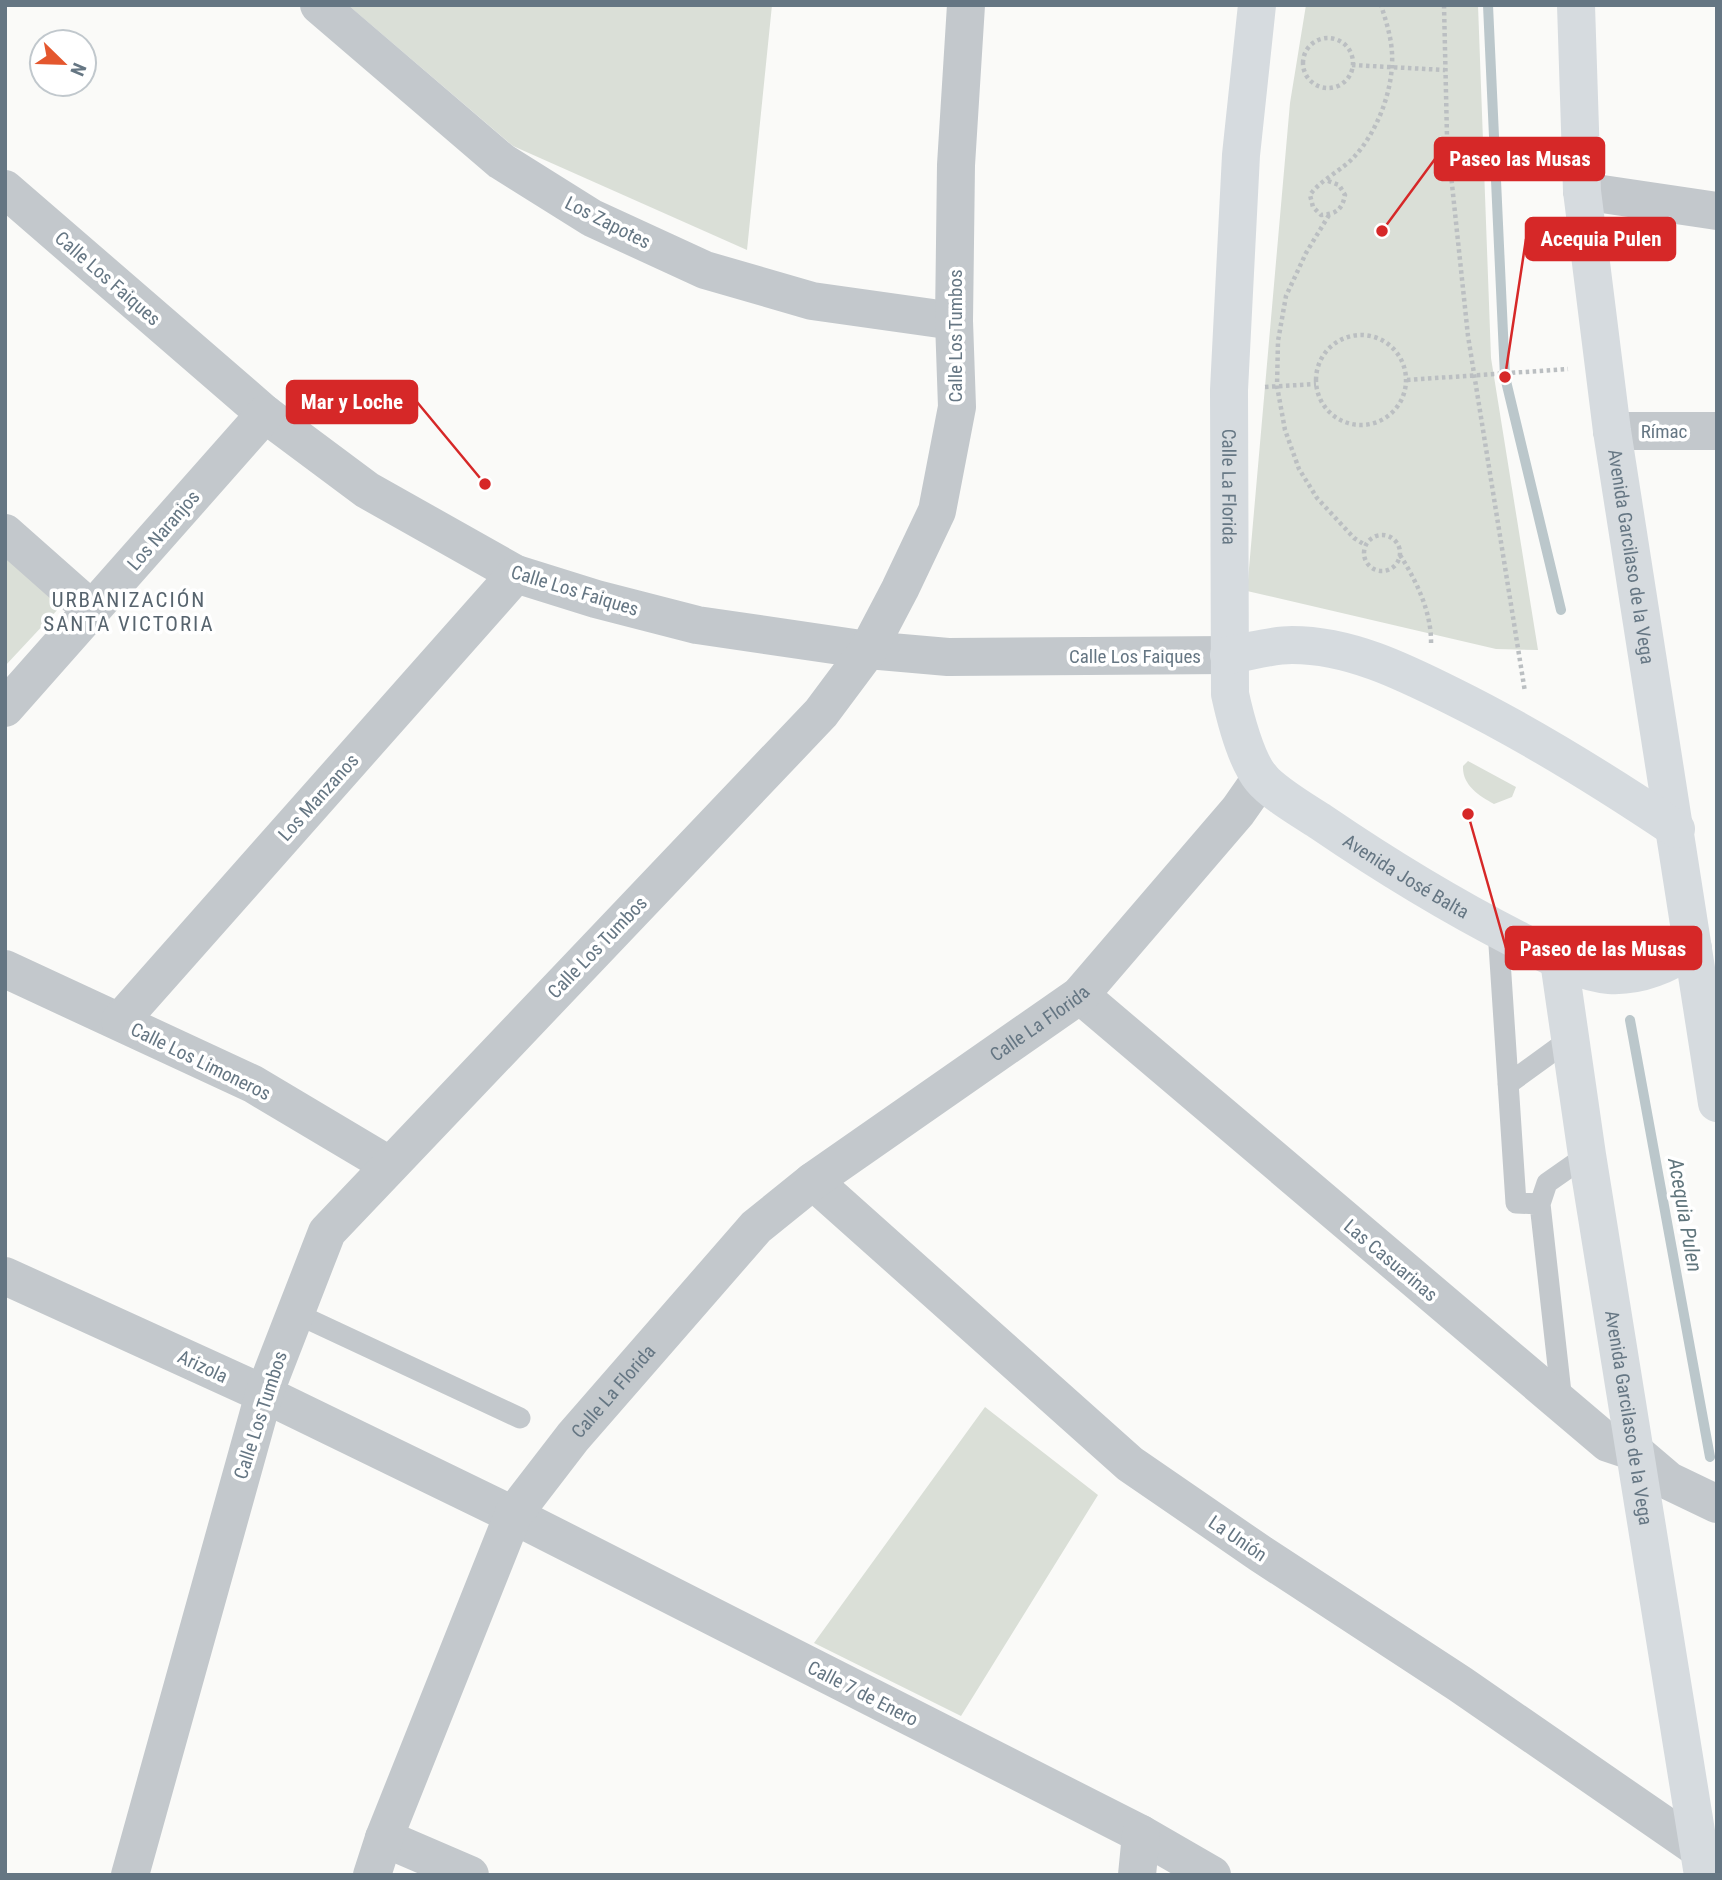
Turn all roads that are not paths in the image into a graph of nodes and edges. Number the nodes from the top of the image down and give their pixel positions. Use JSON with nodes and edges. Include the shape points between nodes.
{"nodes":[{"id":1,"x":319,"y":5,"type":"edge"},
{"id":2,"x":966,"y":5,"type":"edge"},
{"id":3,"x":1257,"y":5,"type":"edge"},
{"id":4,"x":1576,"y":5,"type":"edge"},
{"id":5,"x":5,"y":189,"type":"edge"},
{"id":6,"x":1583,"y":191,"type":"junction"},
{"id":7,"x":1717,"y":211,"type":"edge"},
{"id":8,"x":954,"y":321,"type":"junction"},
{"id":9,"x":265,"y":414,"type":"junction"},
{"id":10,"x":1612,"y":431,"type":"junction"},
{"id":11,"x":1717,"y":432,"type":"edge"},
{"id":12,"x":5,"y":533,"type":"edge"},
{"id":13,"x":516,"y":574,"type":"junction"},
{"id":14,"x":92,"y":610,"type":"junction"},
{"id":15,"x":868,"y":650,"type":"junction"},
{"id":16,"x":1229,"y":655,"type":"junction"},
{"id":17,"x":5,"y":708,"type":"edge"},
{"id":18,"x":1261,"y":778,"type":"junction"},
{"id":19,"x":1676,"y":830,"type":"junction"},
{"id":20,"x":1498,"y":930,"type":"junction"},
{"id":21,"x":1705,"y":954,"type":"edge"},
{"id":22,"x":1559,"y":961,"type":"junction"},
{"id":23,"x":5,"y":969,"type":"edge"},
{"id":24,"x":1080,"y":995,"type":"junction"},
{"id":25,"x":120,"y":1021,"type":"junction"},
{"id":26,"x":1570,"y":1039,"type":"junction"},
{"id":27,"x":1508,"y":1084,"type":"junction"},
{"id":28,"x":1717,"y":1103,"type":"edge"},
{"id":29,"x":1587,"y":1155,"type":"junction"},
{"id":30,"x":390,"y":1165,"type":"junction"},
{"id":31,"x":813,"y":1181,"type":"junction"},
{"id":32,"x":1540,"y":1204,"type":"junction"},
{"id":33,"x":6,"y":1281,"type":"edge"},
{"id":34,"x":295,"y":1313,"type":"junction"},
{"id":35,"x":264,"y":1394,"type":"junction"},
{"id":36,"x":1563,"y":1406,"type":"junction"},
{"id":37,"x":520,"y":1418,"type":"dead end"},
{"id":38,"x":1635,"y":1452,"type":"junction"},
{"id":39,"x":1717,"y":1504,"type":"edge"},
{"id":40,"x":513,"y":1515,"type":"junction"},
{"id":41,"x":1141,"y":1834,"type":"junction"},
{"id":42,"x":384,"y":1838,"type":"junction"},
{"id":43,"x":1701,"y":1862,"type":"edge"},
{"id":44,"x":130,"y":1875,"type":"edge"},
{"id":45,"x":372,"y":1875,"type":"edge"},
{"id":46,"x":470,"y":1875,"type":"edge"},
{"id":47,"x":1138,"y":1875,"type":"edge"},
{"id":48,"x":1212,"y":1875,"type":"edge"}],
"edges":[{"from":1,"to":8,"type":"street","name":"Los Zapotes","via":[[502,161],[592,218],[705,270],[800,297]]},
{"from":2,"to":8,"type":"street","name":"Calle Los Tumbos","via":[[956,164]]},
{"from":3,"to":16,"type":"street","name":"Calle La Florida","via":[[1241,155],[1229,390]]},
{"from":4,"to":6,"type":"street","name":"Avenida Garcilaso de la Vega"},
{"from":5,"to":9,"type":"street","name":"Calle Los Faiques"},
{"from":6,"to":7,"type":"street"},
{"from":6,"to":10,"type":"street","name":"Avenida Garcilaso de la Vega"},
{"from":8,"to":15,"type":"street","name":"Calle Los Tumbos","via":[[957,407],[937,511]]},
{"from":9,"to":13,"type":"street","name":"Calle Los Faiques","via":[[368,490]]},
{"from":9,"to":14,"type":"street","name":"Los Naranjos"},
{"from":10,"to":11,"type":"street","name":"Rímac"},
{"from":10,"to":19,"type":"street","name":"Avenida Garcilaso de la Vega"},
{"from":12,"to":14,"type":"street"},
{"from":13,"to":15,"type":"street","name":"Calle Los Faiques","via":[[697,625]]},
{"from":13,"to":25,"type":"street","name":"Los Manzanos"},
{"from":14,"to":17,"type":"street","name":"Los Naranjos"},
{"from":15,"to":16,"type":"street","name":"Calle Los Faiques","via":[[948,657]]},
{"from":15,"to":30,"type":"street","name":"Calle Los Tumbos","via":[[821,713]]},
{"from":16,"to":18,"type":"street","name":"Calle La Florida","via":[[1236,725]]},
{"from":16,"to":19,"type":"street","via":[[1291,645],[1340,650],[1398,669],[1532,737]]},
{"from":18,"to":20,"type":"street","name":"Avenida José Balta","via":[[1374,858]]},
{"from":18,"to":24,"type":"street","name":"Calle La Florida"},
{"from":19,"to":21,"type":"street","name":"Avenida Garcilaso de la Vega"},
{"from":20,"to":22,"type":"street","name":"Avenida José Balta"},
{"from":20,"to":27,"type":"lane"},
{"from":21,"to":22,"type":"street","name":"Avenida José Balta","via":[[1628,975],[1607,975]]},
{"from":21,"to":28,"type":"street","name":"Avenida Garcilaso de la Vega"},
{"from":22,"to":26,"type":"street","name":"Avenida Garcilaso de la Vega"},
{"from":23,"to":25,"type":"street","name":"Calle Los Limoneros"},
{"from":24,"to":31,"type":"street","name":"Calle La Florida"},
{"from":24,"to":36,"type":"street","name":"Las Casuarinas"},
{"from":25,"to":30,"type":"street","name":"Calle Los Limoneros","via":[[253,1084]]},
{"from":26,"to":27,"type":"lane"},
{"from":26,"to":29,"type":"street","name":"Avenida Garcilaso de la Vega"},
{"from":27,"to":32,"type":"lane","via":[[1516,1203]]},
{"from":29,"to":32,"type":"lane","via":[[1546,1183]]},
{"from":29,"to":38,"type":"street","name":"Avenida Garcilaso de la Vega"},
{"from":30,"to":34,"type":"street","name":"Calle Los Tumbos","via":[[327,1232]]},
{"from":31,"to":40,"type":"street","name":"Calle La Florida","via":[[756,1227],[573,1437]]},
{"from":31,"to":43,"type":"street","name":"La Unión","via":[[1130,1464],[1461,1684]]},
{"from":32,"to":36,"type":"lane"},
{"from":33,"to":35,"type":"street","name":"Arizola"},
{"from":34,"to":35,"type":"street","name":"Calle Los Tumbos"},
{"from":34,"to":37,"type":"lane"},
{"from":35,"to":40,"type":"street","name":"Arizola"},
{"from":35,"to":44,"type":"street","name":"Calle Los Tumbos"},
{"from":36,"to":38,"type":"street","name":"Las Casuarinas","via":[[1608,1443]]},
{"from":38,"to":39,"type":"street","name":"Las Casuarinas","via":[[1669,1480]]},
{"from":38,"to":43,"type":"street","name":"Avenida Garcilaso de la Vega"},
{"from":40,"to":41,"type":"street","name":"Calle 7 de Enero"},
{"from":40,"to":42,"type":"street","name":"Calle La Florida"},
{"from":41,"to":47,"type":"street"},
{"from":41,"to":48,"type":"street","name":"Calle 7 de Enero"},
{"from":42,"to":45,"type":"street","name":"Calle La Florida"},
{"from":42,"to":46,"type":"street"}]}
